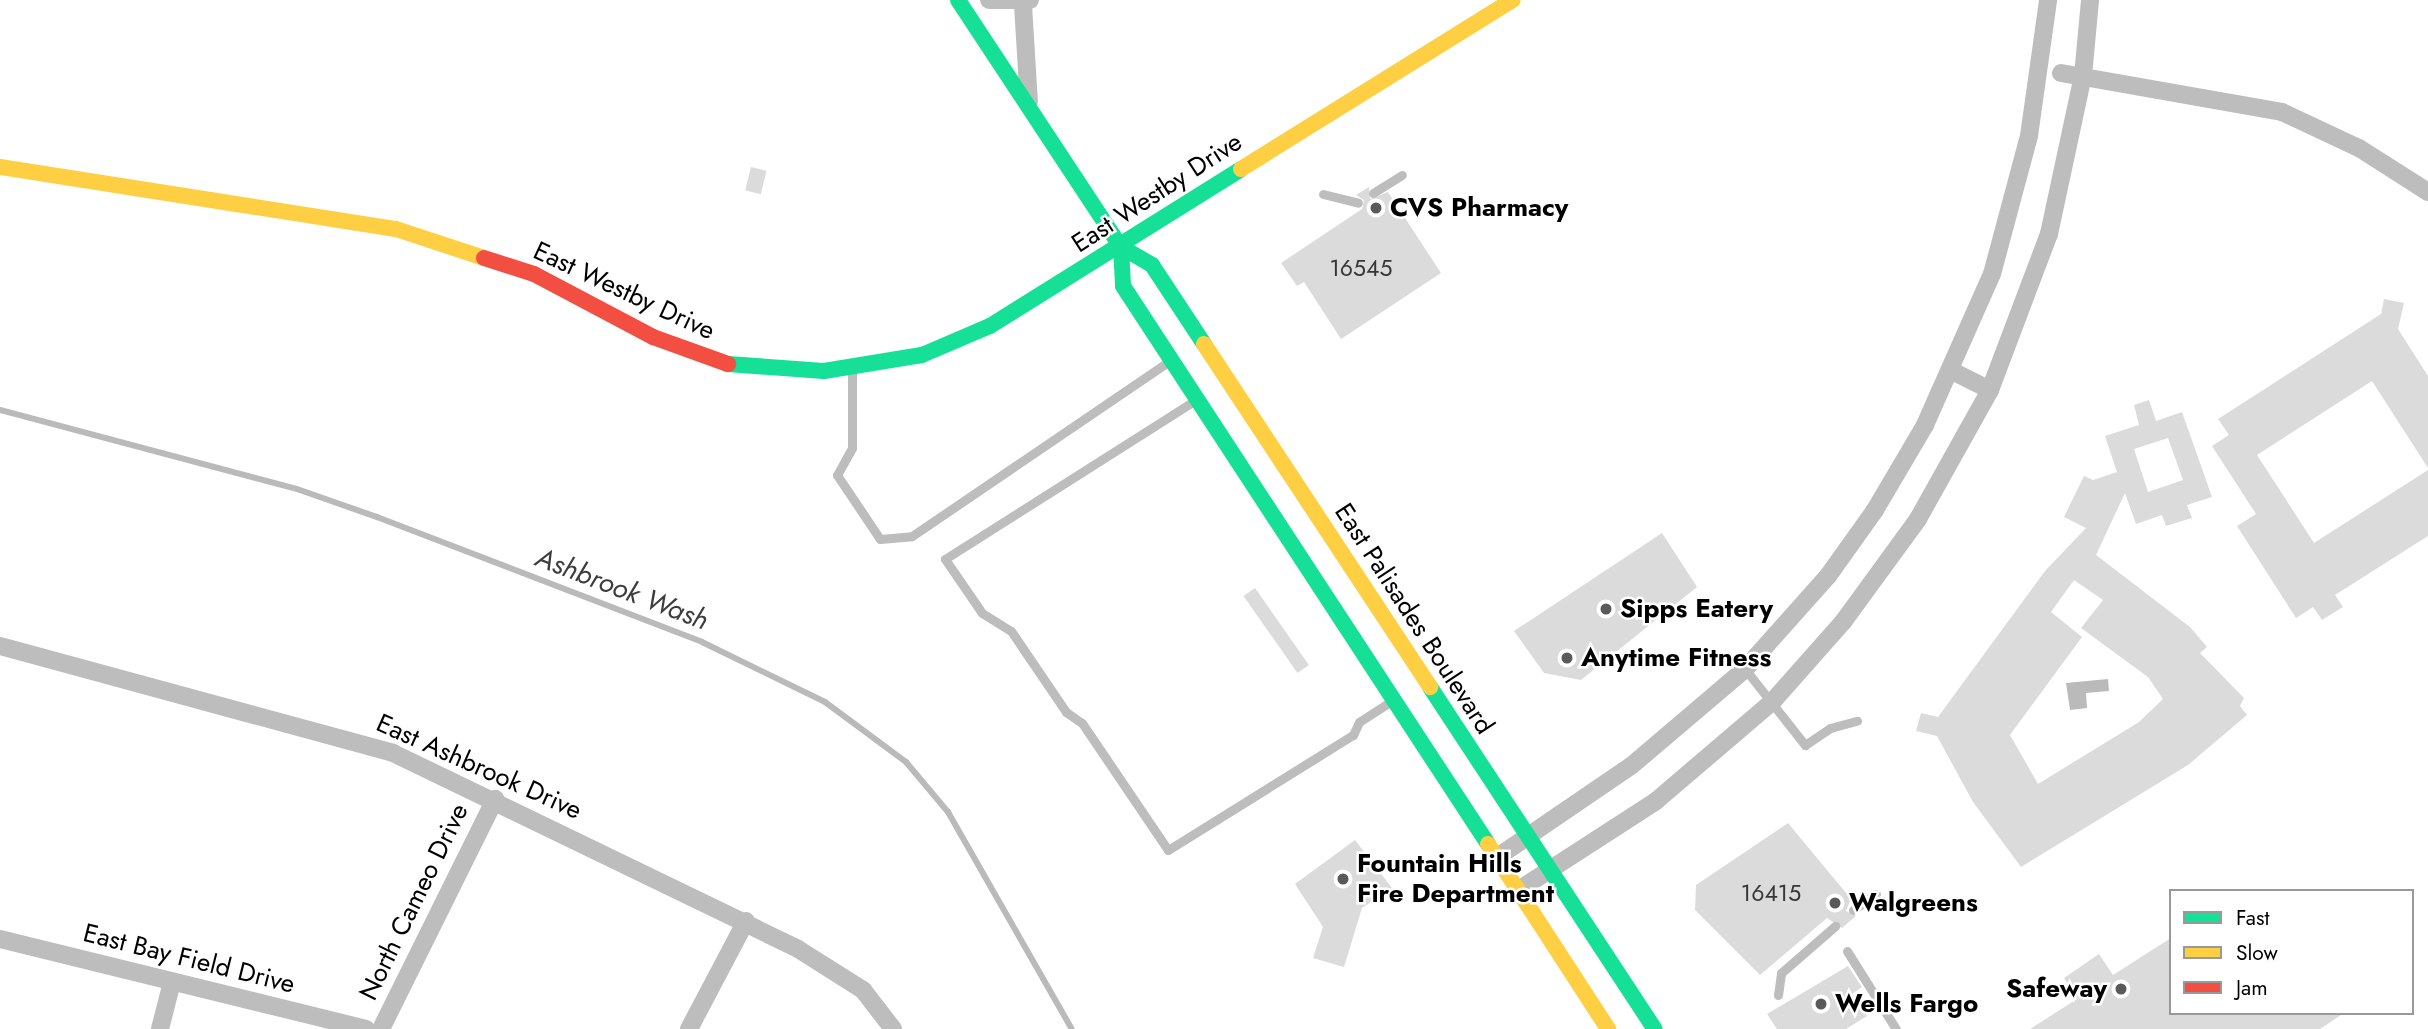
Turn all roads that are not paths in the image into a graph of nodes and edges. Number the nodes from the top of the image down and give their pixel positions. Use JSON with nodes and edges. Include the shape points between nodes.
{"nodes":[{"id":1,"x":958,"y":0,"type":"edge"},
{"id":2,"x":989,"y":0,"type":"edge"},
{"id":3,"x":1513,"y":0,"type":"edge"},
{"id":4,"x":2048,"y":0,"type":"edge"},
{"id":5,"x":2090,"y":0,"type":"edge"},
{"id":6,"x":1026,"y":2,"type":"edge"},
{"id":7,"x":2061,"y":74,"type":"dead end"},
{"id":8,"x":2083,"y":76,"type":"junction"},
{"id":9,"x":1030,"y":109,"type":"junction"},
{"id":10,"x":0,"y":167,"type":"edge"},
{"id":11,"x":1402,"y":175,"type":"dead end"},
{"id":12,"x":2428,"y":192,"type":"edge"},
{"id":13,"x":1373,"y":193,"type":"dead end"},
{"id":14,"x":1323,"y":194,"type":"dead end"},
{"id":15,"x":1358,"y":203,"type":"dead end"},
{"id":16,"x":1121,"y":247,"type":"junction"},
{"id":17,"x":1171,"y":360,"type":"junction"},
{"id":18,"x":852,"y":367,"type":"junction"},
{"id":19,"x":1952,"y":370,"type":"junction"},
{"id":20,"x":1990,"y":390,"type":"junction"},
{"id":21,"x":1198,"y":399,"type":"junction"},
{"id":22,"x":0,"y":646,"type":"edge"},
{"id":23,"x":1745,"y":669,"type":"junction"},
{"id":24,"x":1394,"y":699,"type":"junction"},
{"id":25,"x":1773,"y":701,"type":"junction"},
{"id":26,"x":1857,"y":721,"type":"dead end"},
{"id":27,"x":495,"y":799,"type":"junction"},
{"id":28,"x":1528,"y":837,"type":"junction"},
{"id":29,"x":1496,"y":858,"type":"junction"},
{"id":30,"x":1554,"y":872,"type":"junction"},
{"id":31,"x":1517,"y":891,"type":"junction"},
{"id":32,"x":1875,"y":894,"type":"dead end"},
{"id":33,"x":1853,"y":910,"type":"dead end"},
{"id":34,"x":746,"y":921,"type":"junction"},
{"id":35,"x":1835,"y":926,"type":"dead end"},
{"id":36,"x":0,"y":939,"type":"edge"},
{"id":37,"x":1847,"y":951,"type":"dead end"},
{"id":38,"x":172,"y":982,"type":"junction"},
{"id":39,"x":1778,"y":995,"type":"dead end"},
{"id":40,"x":160,"y":1029,"type":"edge"},
{"id":41,"x":366,"y":1029,"type":"edge"},
{"id":42,"x":381,"y":1029,"type":"edge"},
{"id":43,"x":689,"y":1029,"type":"edge"},
{"id":44,"x":893,"y":1029,"type":"edge"},
{"id":45,"x":1608,"y":1029,"type":"edge"},
{"id":46,"x":1656,"y":1029,"type":"edge"},
{"id":47,"x":1896,"y":1029,"type":"edge"}],
"edges":[{"from":1,"to":9,"type":"street","name":"East Palisades Boulevard"},
{"from":2,"to":6,"type":"street"},
{"from":3,"to":16,"type":"street","name":"East Westby Drive"},
{"from":4,"to":19,"type":"street","via":[[2041,73],[2008,224]]},
{"from":5,"to":8,"type":"street"},
{"from":6,"to":9,"type":"street"},
{"from":7,"to":8,"type":"street"},
{"from":8,"to":12,"type":"street","via":[[2283,112],[2359,148]]},
{"from":8,"to":20,"type":"street","via":[[2049,234]]},
{"from":9,"to":16,"type":"street","name":"East Palisades Boulevard"},
{"from":10,"to":18,"type":"street","name":"East Westby Drive","via":[[396,229],[534,274],[653,337],[735,367],[776,373]]},
{"from":11,"to":13,"type":"lane"},
{"from":14,"to":15,"type":"lane"},
{"from":16,"to":17,"type":"street","via":[[1123,286]]},
{"from":16,"to":18,"type":"street","name":"East Westby Drive","via":[[956,344]]},
{"from":16,"to":28,"type":"street","name":"East Palisades Boulevard","via":[[1152,264]]},
{"from":17,"to":18,"type":"lane","via":[[912,536],[880,538],[837,475],[852,448]]},
{"from":17,"to":21,"type":"street"},
{"from":19,"to":20,"type":"street"},
{"from":19,"to":23,"type":"street","via":[[1849,547]]},
{"from":20,"to":25,"type":"street","via":[[1903,543]]},
{"from":21,"to":24,"type":"street"},
{"from":21,"to":24,"type":"lane","via":[[945,559],[982,613],[1010,631],[1066,712],[1082,723],[1168,850],[1353,735],[1359,722]]},
{"from":22,"to":27,"type":"street","name":"East Ashbrook Drive","via":[[344,736]]},
{"from":23,"to":25,"type":"lane"},
{"from":23,"to":28,"type":"street","via":[[1662,742]]},
{"from":24,"to":29,"type":"street"},
{"from":25,"to":26,"type":"lane","via":[[1805,745],[1830,728]]},
{"from":25,"to":30,"type":"street","via":[[1656,801]]},
{"from":27,"to":34,"type":"street","name":"East Ashbrook Drive"},
{"from":27,"to":42,"type":"street","name":"North Cameo Drive"},
{"from":28,"to":29,"type":"street"},
{"from":28,"to":30,"type":"street","name":"East Palisades Boulevard"},
{"from":29,"to":31,"type":"street"},
{"from":30,"to":31,"type":"street"},
{"from":30,"to":46,"type":"street","name":"East Palisades Boulevard"},
{"from":31,"to":45,"type":"street"},
{"from":32,"to":33,"type":"lane"},
{"from":34,"to":43,"type":"street"},
{"from":34,"to":44,"type":"street","name":"East Ashbrook Drive","via":[[849,979]]},
{"from":35,"to":39,"type":"lane","via":[[1781,973]]},
{"from":36,"to":38,"type":"street","name":"East Bay Field Drive"},
{"from":37,"to":47,"type":"lane"},
{"from":38,"to":40,"type":"street"},
{"from":38,"to":41,"type":"street","name":"East Bay Field Drive"}]}
